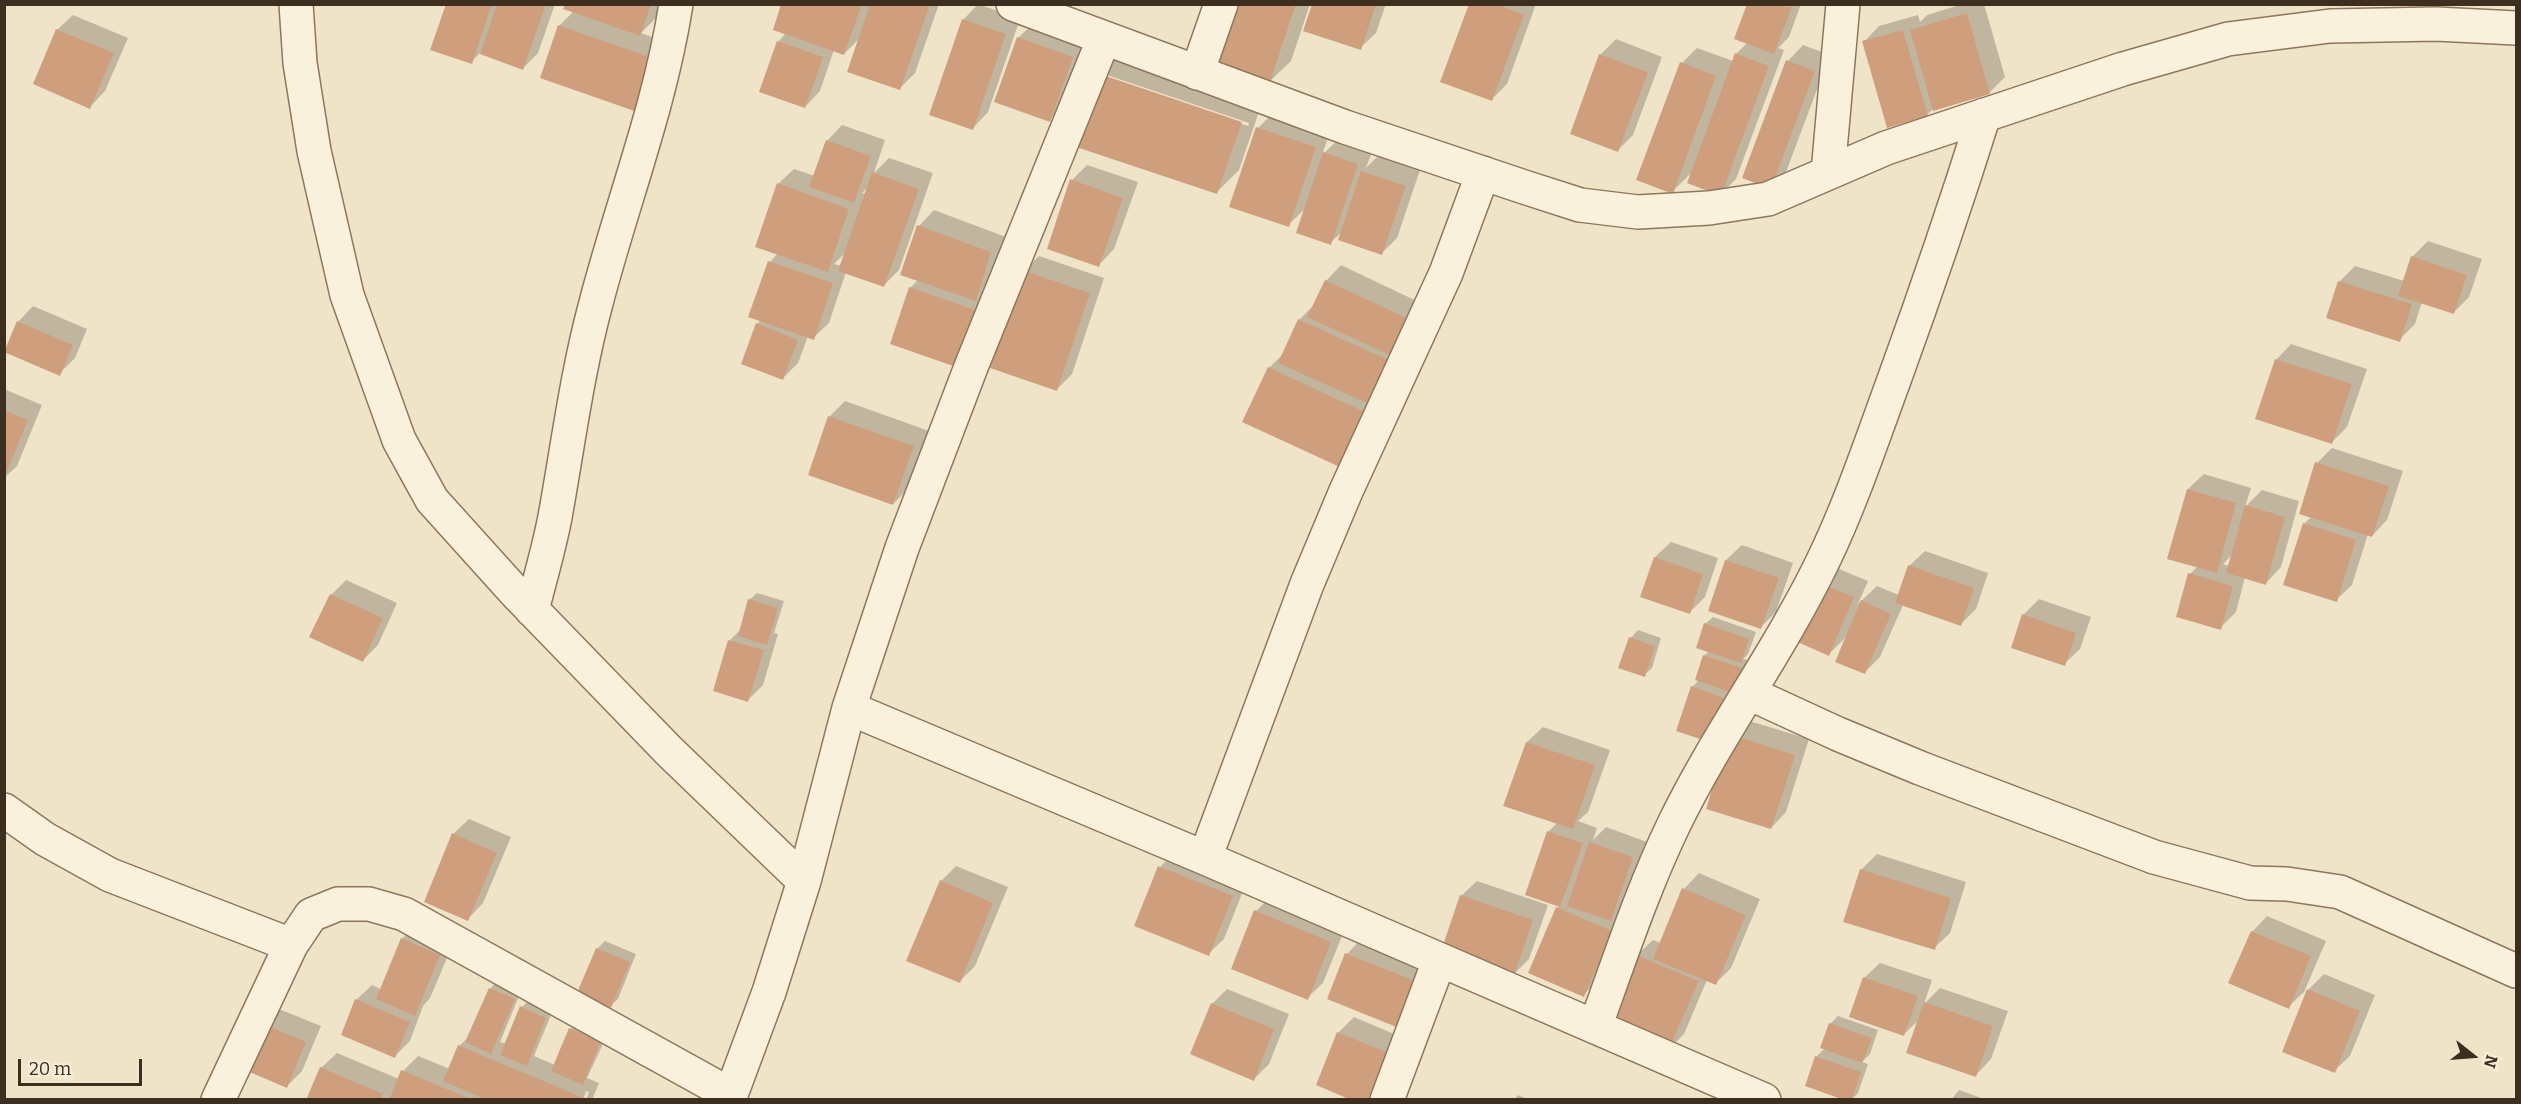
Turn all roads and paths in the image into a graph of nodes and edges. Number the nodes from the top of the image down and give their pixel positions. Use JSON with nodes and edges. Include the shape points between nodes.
{"nodes":[{"id":1,"x":296,"y":4,"type":"edge"},
{"id":2,"x":676,"y":4,"type":"edge"},
{"id":3,"x":1013,"y":4,"type":"edge"},
{"id":4,"x":1221,"y":4,"type":"edge"},
{"id":5,"x":1843,"y":4,"type":"edge"},
{"id":6,"x":2332,"y":15,"type":"edge"},
{"id":7,"x":2517,"y":28,"type":"edge"},
{"id":8,"x":1104,"y":39,"type":"junction"},
{"id":9,"x":1197,"y":73,"type":"junction"},
{"id":10,"x":1984,"y":115,"type":"junction"},
{"id":11,"x":1483,"y":173,"type":"junction"},
{"id":12,"x":1828,"y":173,"type":"junction"},
{"id":13,"x":532,"y":610,"type":"junction"},
{"id":14,"x":1749,"y":693,"type":"junction"},
{"id":15,"x":849,"y":708,"type":"junction"},
{"id":16,"x":4,"y":810,"type":"edge"},
{"id":17,"x":1205,"y":858,"type":"junction"},
{"id":18,"x":804,"y":881,"type":"junction"},
{"id":19,"x":291,"y":945,"type":"junction"},
{"id":20,"x":1439,"y":961,"type":"junction"},
{"id":21,"x":2517,"y":971,"type":"edge"},
{"id":22,"x":1594,"y":1027,"type":"junction"},
{"id":23,"x":730,"y":1097,"type":"edge"},
{"id":24,"x":218,"y":1100,"type":"edge"},
{"id":25,"x":1387,"y":1100,"type":"edge"},
{"id":26,"x":1764,"y":1100,"type":"edge"}],
"edges":[{"from":1,"to":13,"type":"street","via":[[300,63],[315,151],[347,295],[395,429],[432,500]]},
{"from":2,"to":13,"type":"street","via":[[652,115],[596,303],[578,380],[555,519]]},
{"from":3,"to":8,"type":"street"},
{"from":4,"to":9,"type":"street"},
{"from":5,"to":12,"type":"street"},
{"from":6,"to":7,"type":"street"},
{"from":6,"to":10,"type":"street","via":[[2122,69]]},
{"from":8,"to":9,"type":"street"},
{"from":8,"to":15,"type":"street","via":[[902,548]]},
{"from":9,"to":11,"type":"street"},
{"from":10,"to":12,"type":"street","via":[[1886,148]]},
{"from":10,"to":14,"type":"street","via":[[1947,232],[1846,505],[1823,561]]},
{"from":11,"to":12,"type":"street","via":[[1580,205],[1638,212],[1708,208],[1767,199]]},
{"from":11,"to":17,"type":"street","via":[[1446,273],[1316,563]]},
{"from":13,"to":18,"type":"street","via":[[669,751]]},
{"from":14,"to":21,"type":"street","via":[[1838,735],[2154,857],[2250,883],[2340,892]]},
{"from":14,"to":22,"type":"street","via":[[1675,822],[1645,889]]},
{"from":15,"to":17,"type":"street"},
{"from":15,"to":18,"type":"street"},
{"from":16,"to":19,"type":"street","via":[[45,839],[110,875]]},
{"from":17,"to":20,"type":"street"},
{"from":18,"to":23,"type":"street"},
{"from":19,"to":23,"type":"street","via":[[311,915],[338,904],[369,904],[404,914]]},
{"from":19,"to":24,"type":"street"},
{"from":20,"to":22,"type":"street"},
{"from":20,"to":25,"type":"street"},
{"from":22,"to":26,"type":"street"}]}
